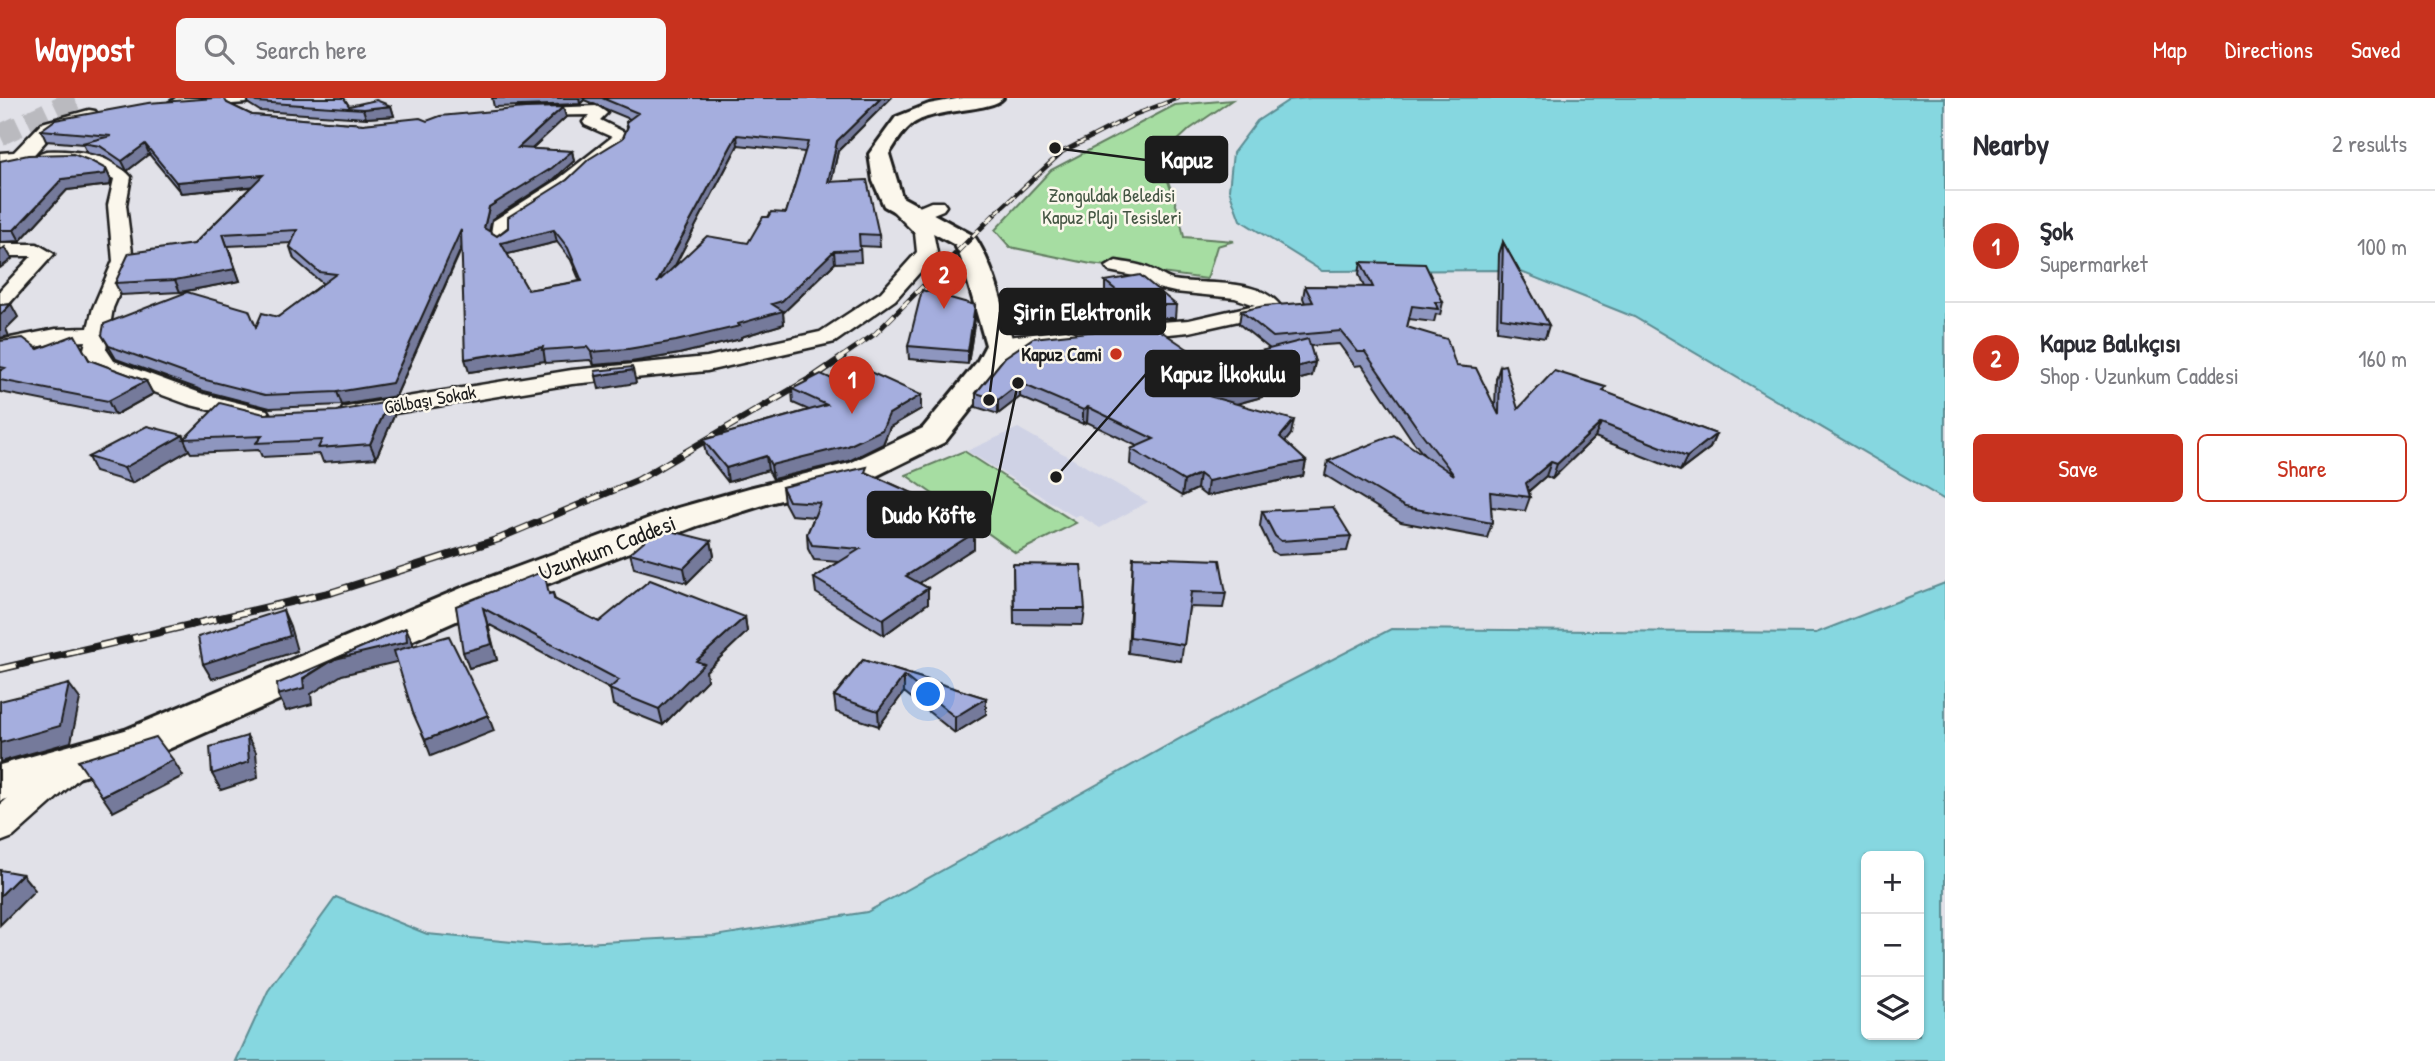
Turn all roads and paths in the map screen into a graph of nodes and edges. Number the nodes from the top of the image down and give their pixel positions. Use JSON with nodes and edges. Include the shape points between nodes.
{"nodes":[{"id":1,"x":607,"y":98,"type":"edge"},
{"id":2,"x":993,"y":98,"type":"edge"},
{"id":3,"x":244,"y":103,"type":"edge"},
{"id":4,"x":164,"y":104,"type":"edge"},
{"id":5,"x":591,"y":109,"type":"junction"},
{"id":6,"x":113,"y":111,"type":"edge"},
{"id":7,"x":502,"y":114,"type":"edge"},
{"id":8,"x":10,"y":159,"type":"edge"},
{"id":9,"x":916,"y":207,"type":"junction"},
{"id":10,"x":499,"y":240,"type":"edge"},
{"id":11,"x":0,"y":250,"type":"edge"},
{"id":12,"x":1116,"y":267,"type":"dead end"},
{"id":13,"x":0,"y":302,"type":"edge"},
{"id":14,"x":98,"y":334,"type":"junction"},
{"id":15,"x":1000,"y":345,"type":"junction"},
{"id":16,"x":0,"y":347,"type":"edge"},
{"id":17,"x":330,"y":415,"type":"edge"},
{"id":18,"x":282,"y":417,"type":"edge"},
{"id":19,"x":75,"y":761,"type":"junction"},
{"id":20,"x":0,"y":783,"type":"edge"},
{"id":21,"x":0,"y":827,"type":"edge"}],
"edges":[{"from":1,"to":5,"type":"street"},
{"from":2,"to":9,"type":"main road","via":[[936,108],[903,121],[879,154],[884,181]]},
{"from":3,"to":4,"type":"street"},
{"from":5,"to":7,"type":"street"},
{"from":5,"to":10,"type":"street","via":[[600,113],[590,122],[619,135],[617,143],[499,225]]},
{"from":6,"to":8,"type":"street","via":[[54,122]]},
{"from":8,"to":14,"type":"street","via":[[66,155],[101,162],[123,177],[117,205],[123,261],[103,308]]},
{"from":9,"to":15,"type":"main road","via":[[965,241]]},
{"from":9,"to":17,"type":"street","name":"Gölbaşı Sokak","via":[[927,253],[888,296],[827,337],[707,364],[572,377]]},
{"from":11,"to":13,"type":"street","via":[[44,254]]},
{"from":12,"to":15,"type":"street","via":[[1147,274],[1159,283],[1262,298],[1272,309],[1189,326]]},
{"from":14,"to":16,"type":"street","via":[[56,336]]},
{"from":14,"to":18,"type":"street","via":[[95,349],[105,366],[195,399]]},
{"from":15,"to":19,"type":"main road","name":"Uzunkum Caddesi","via":[[992,365],[934,435],[862,470],[684,518],[478,596],[139,743]]},
{"from":19,"to":20,"type":"main road","name":"Uzunkum Caddesi"},
{"from":19,"to":21,"type":"street"}]}
